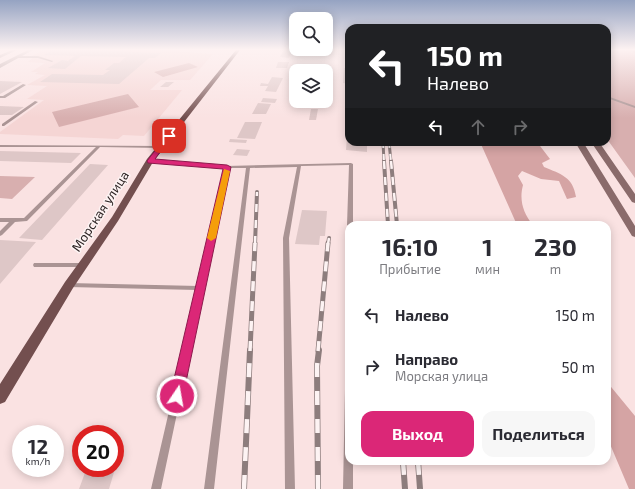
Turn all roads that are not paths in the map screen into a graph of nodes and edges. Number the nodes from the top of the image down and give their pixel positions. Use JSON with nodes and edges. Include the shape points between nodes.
{"nodes":[{"id":1,"x":220,"y":73,"type":"edge"},
{"id":2,"x":24,"y":85,"type":"dead end"},
{"id":3,"x":0,"y":97,"type":"edge"},
{"id":4,"x":611,"y":98,"type":"edge"},
{"id":5,"x":36,"y":102,"type":"dead end"},
{"id":6,"x":635,"y":107,"type":"edge"},
{"id":7,"x":1,"y":125,"type":"edge"},
{"id":8,"x":0,"y":146,"type":"edge"},
{"id":9,"x":99,"y":146,"type":"junction"},
{"id":10,"x":581,"y":146,"type":"edge"},
{"id":11,"x":598,"y":146,"type":"edge"},
{"id":12,"x":160,"y":147,"type":"junction"},
{"id":13,"x":150,"y":161,"type":"junction"},
{"id":14,"x":300,"y":165,"type":"junction"},
{"id":15,"x":248,"y":166,"type":"junction"},
{"id":16,"x":227,"y":167,"type":"junction"},
{"id":17,"x":635,"y":200,"type":"edge"},
{"id":18,"x":0,"y":220,"type":"edge"},
{"id":19,"x":14,"y":220,"type":"junction"},
{"id":20,"x":350,"y":221,"type":"edge"},
{"id":21,"x":0,"y":234,"type":"edge"},
{"id":22,"x":635,"y":234,"type":"edge"},
{"id":23,"x":36,"y":265,"type":"dead end"},
{"id":24,"x":83,"y":265,"type":"junction"},
{"id":25,"x":69,"y":285,"type":"junction"},
{"id":26,"x":200,"y":288,"type":"junction"},
{"id":27,"x":0,"y":397,"type":"edge"},
{"id":28,"x":348,"y":465,"type":"edge"},
{"id":29,"x":156,"y":489,"type":"edge"},
{"id":30,"x":209,"y":489,"type":"edge"},
{"id":31,"x":290,"y":489,"type":"edge"},
{"id":32,"x":348,"y":489,"type":"edge"}],
"edges":[{"from":1,"to":12,"type":"main road","name":"Морская улица"},
{"from":2,"to":3,"type":"lane"},
{"from":4,"to":6,"type":"lane"},
{"from":5,"to":7,"type":"lane"},
{"from":8,"to":9,"type":"lane"},
{"from":9,"to":12,"type":"lane"},
{"from":9,"to":19,"type":"lane","via":[[25,220]]},
{"from":10,"to":22,"type":"main road"},
{"from":11,"to":17,"type":"main road"},
{"from":12,"to":13,"type":"main road","name":"Морская улица"},
{"from":13,"to":16,"type":"lane"},
{"from":13,"to":24,"type":"main road","name":"Морская улица"},
{"from":14,"to":15,"type":"lane"},
{"from":14,"to":20,"type":"lane","via":[[350,164]]},
{"from":14,"to":31,"type":"lane","via":[[286,238]]},
{"from":15,"to":16,"type":"lane"},
{"from":15,"to":30,"type":"lane"},
{"from":16,"to":26,"type":"lane"},
{"from":18,"to":19,"type":"lane"},
{"from":19,"to":21,"type":"lane"},
{"from":23,"to":24,"type":"lane"},
{"from":24,"to":25,"type":"main road","name":"Морская улица"},
{"from":25,"to":26,"type":"lane"},
{"from":25,"to":27,"type":"main road","name":"Морская улица"},
{"from":26,"to":29,"type":"lane"},
{"from":28,"to":32,"type":"lane"}]}
